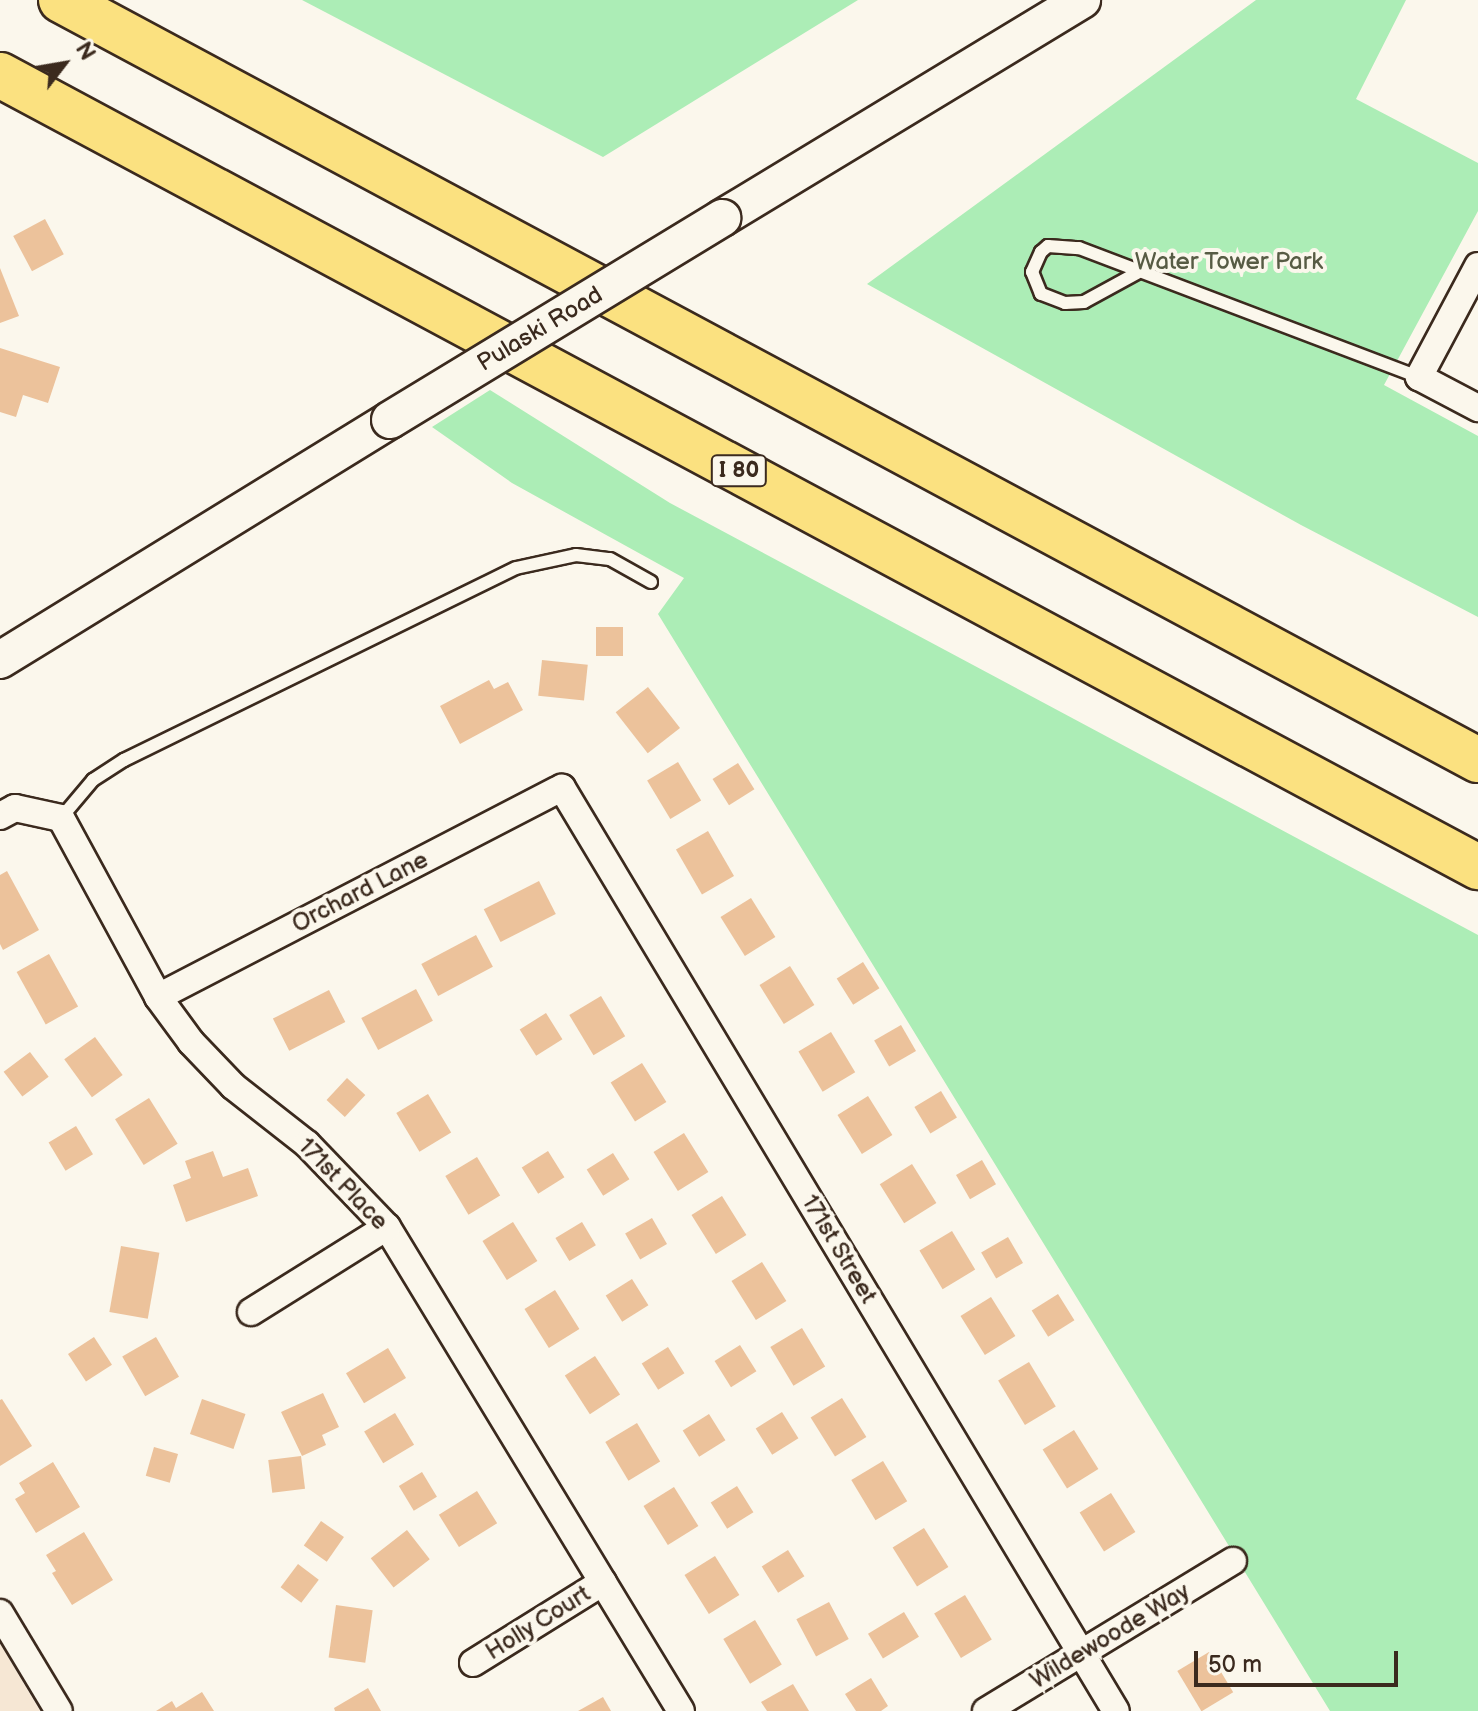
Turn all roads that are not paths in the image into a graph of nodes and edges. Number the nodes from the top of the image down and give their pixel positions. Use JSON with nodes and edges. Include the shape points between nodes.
{"nodes":[{"id":1,"x":61,"y":0,"type":"edge"},
{"id":2,"x":1082,"y":0,"type":"edge"},
{"id":3,"x":0,"y":75,"type":"edge"},
{"id":4,"x":1478,"y":266,"type":"edge"},
{"id":5,"x":1137,"y":273,"type":"junction"},
{"id":6,"x":1419,"y":377,"type":"junction"},
{"id":7,"x":1478,"y":408,"type":"edge"},
{"id":8,"x":651,"y":582,"type":"dead end"},
{"id":9,"x":0,"y":660,"type":"edge"},
{"id":10,"x":1478,"y":760,"type":"edge"},
{"id":11,"x":562,"y":788,"type":"joint"},
{"id":12,"x":0,"y":816,"type":"edge"},
{"id":13,"x":61,"y":818,"type":"junction"},
{"id":14,"x":1478,"y":867,"type":"edge"},
{"id":15,"x":158,"y":997,"type":"junction"},
{"id":16,"x":387,"y":1227,"type":"junction"},
{"id":17,"x":251,"y":1312,"type":"dead end"},
{"id":18,"x":1233,"y":1561,"type":"dead end"},
{"id":19,"x":603,"y":1582,"type":"junction"},
{"id":20,"x":0,"y":1613,"type":"edge"},
{"id":21,"x":1081,"y":1653,"type":"junction"},
{"id":22,"x":473,"y":1663,"type":"dead end"},
{"id":23,"x":59,"y":1711,"type":"edge"},
{"id":24,"x":681,"y":1711,"type":"edge"},
{"id":25,"x":986,"y":1711,"type":"edge"},
{"id":26,"x":1116,"y":1711,"type":"edge"}],
"edges":[{"from":1,"to":10,"type":"highway"},
{"from":2,"to":9,"type":"main road","name":"Pulaski Road","bridge":true},
{"from":3,"to":14,"type":"highway","number":"I 80"},
{"from":4,"to":6,"type":"street"},
{"from":5,"to":5,"type":"lane","via":[[1062,245],[1041,252],[1032,272],[1041,294],[1065,303],[1084,302]]},
{"from":5,"to":6,"type":"lane"},
{"from":6,"to":7,"type":"street"},
{"from":8,"to":13,"type":"lane","via":[[610,559],[576,555],[516,568],[124,760],[93,780]]},
{"from":11,"to":15,"type":"street","name":"Orchard Lane"},
{"from":11,"to":21,"type":"street","name":"171st Street"},
{"from":12,"to":13,"type":"street","via":[[15,808]]},
{"from":13,"to":15,"type":"street","name":"171st Place"},
{"from":15,"to":16,"type":"street","name":"171st Place","via":[[233,1086],[307,1144]]},
{"from":16,"to":17,"type":"street"},
{"from":16,"to":19,"type":"street","name":"171st Place"},
{"from":18,"to":21,"type":"street","name":"Wildewoode Way"},
{"from":19,"to":22,"type":"street","name":"Holly Court"},
{"from":19,"to":24,"type":"street","name":"171st Place"},
{"from":20,"to":23,"type":"street"},
{"from":21,"to":25,"type":"street","name":"Wildewoode Way"},
{"from":21,"to":26,"type":"street","name":"171st Street"}]}
